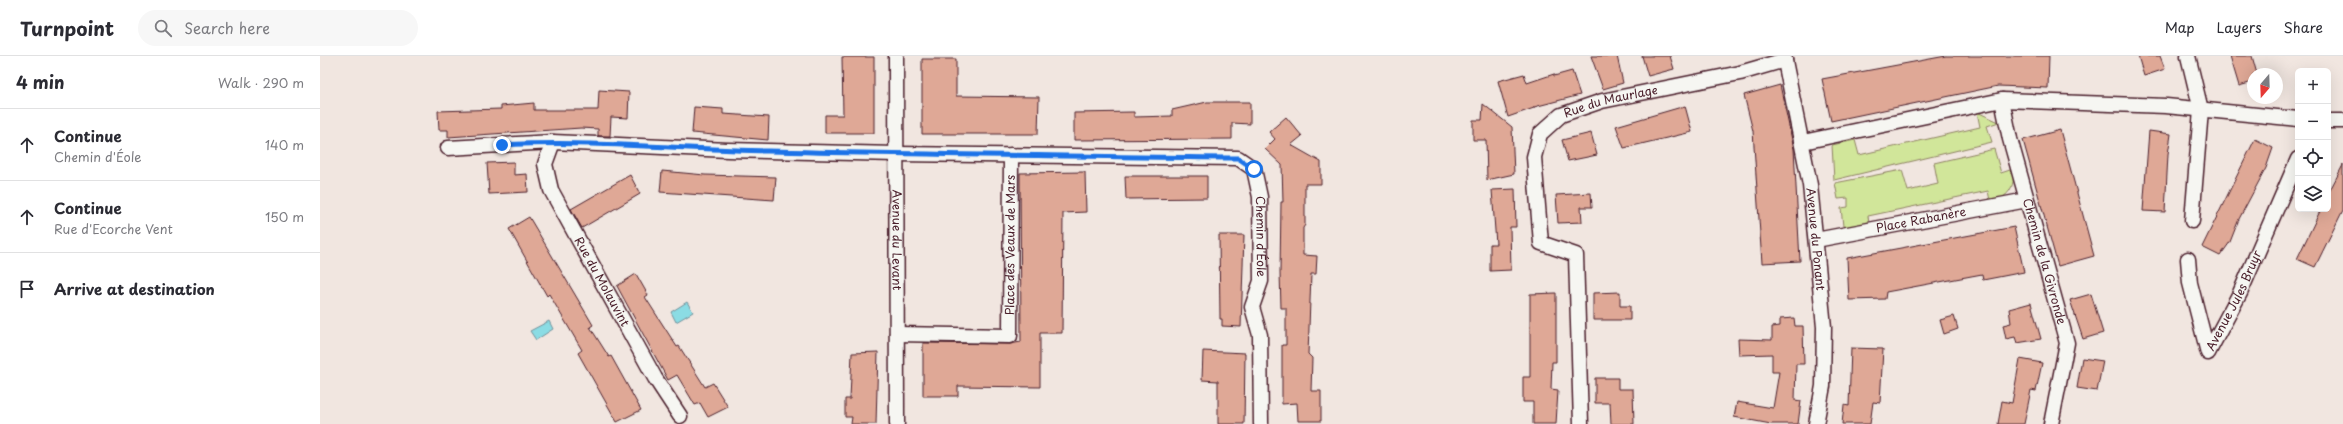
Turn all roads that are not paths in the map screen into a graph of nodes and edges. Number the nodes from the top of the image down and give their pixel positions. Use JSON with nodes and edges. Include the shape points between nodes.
{"nodes":[{"id":1,"x":896,"y":56,"type":"edge"},
{"id":2,"x":2188,"y":56,"type":"edge"},
{"id":3,"x":1785,"y":58,"type":"edge"},
{"id":4,"x":2002,"y":100,"type":"junction"},
{"id":5,"x":2201,"y":110,"type":"junction"},
{"id":6,"x":2295,"y":119,"type":"edge"},
{"id":7,"x":2331,"y":121,"type":"edge"},
{"id":8,"x":2343,"y":121,"type":"edge"},
{"id":9,"x":553,"y":142,"type":"junction"},
{"id":10,"x":1803,"y":142,"type":"junction"},
{"id":11,"x":448,"y":148,"type":"dead end"},
{"id":12,"x":896,"y":154,"type":"junction"},
{"id":13,"x":1011,"y":155,"type":"junction"},
{"id":14,"x":2295,"y":166,"type":"edge"},
{"id":15,"x":2027,"y":200,"type":"junction"},
{"id":16,"x":2192,"y":221,"type":"dead end"},
{"id":17,"x":1816,"y":240,"type":"junction"},
{"id":18,"x":2188,"y":259,"type":"dead end"},
{"id":19,"x":897,"y":334,"type":"junction"},
{"id":20,"x":680,"y":416,"type":"dead end"},
{"id":21,"x":897,"y":424,"type":"edge"},
{"id":22,"x":1261,"y":424,"type":"edge"},
{"id":23,"x":1581,"y":424,"type":"edge"},
{"id":24,"x":1816,"y":424,"type":"edge"},
{"id":25,"x":2051,"y":424,"type":"edge"}],
"edges":[{"from":1,"to":12,"type":"street","name":"Avenue du Levant"},
{"from":2,"to":5,"type":"street"},
{"from":3,"to":10,"type":"street","name":"Avenue du Ponant"},
{"from":3,"to":23,"type":"street","name":"Rue du Maurlage","via":[[1740,73],[1602,101],[1561,115],[1540,134],[1534,157],[1541,243],[1576,255]]},
{"from":4,"to":5,"type":"street","via":[[2166,106]]},
{"from":4,"to":10,"type":"street"},
{"from":4,"to":15,"type":"street","name":"Chemin de la Givronde"},
{"from":5,"to":6,"type":"street"},
{"from":5,"to":16,"type":"street"},
{"from":7,"to":8,"type":"street"},
{"from":9,"to":11,"type":"street","name":"Chemin d'Éole"},
{"from":9,"to":12,"type":"street","name":"Chemin d'Éole"},
{"from":9,"to":20,"type":"street","name":"Rue du Molauvint","via":[[545,164],[551,190],[655,378]]},
{"from":10,"to":17,"type":"street","name":"Avenue du Ponant"},
{"from":12,"to":13,"type":"street","name":"Chemin d'Éole"},
{"from":12,"to":19,"type":"street","name":"Avenue du Levant"},
{"from":13,"to":19,"type":"street","name":"Place des Veaux de Mars","via":[[1010,336]]},
{"from":13,"to":22,"type":"street","name":"Chemin d'Éole","via":[[1238,158],[1254,169],[1260,197],[1261,281],[1252,307],[1260,335]]},
{"from":14,"to":18,"type":"street","name":"Avenue Jules Bruyr","via":[[2240,293],[2208,353],[2190,283]]},
{"from":15,"to":17,"type":"street","name":"Place Rabanère"},
{"from":15,"to":25,"type":"street","name":"Chemin de la Givronde","via":[[2067,343]]},
{"from":17,"to":24,"type":"street","name":"Avenue du Ponant","via":[[1816,265],[1824,327],[1823,386]]},
{"from":19,"to":21,"type":"street","name":"Avenue du Levant"}]}
